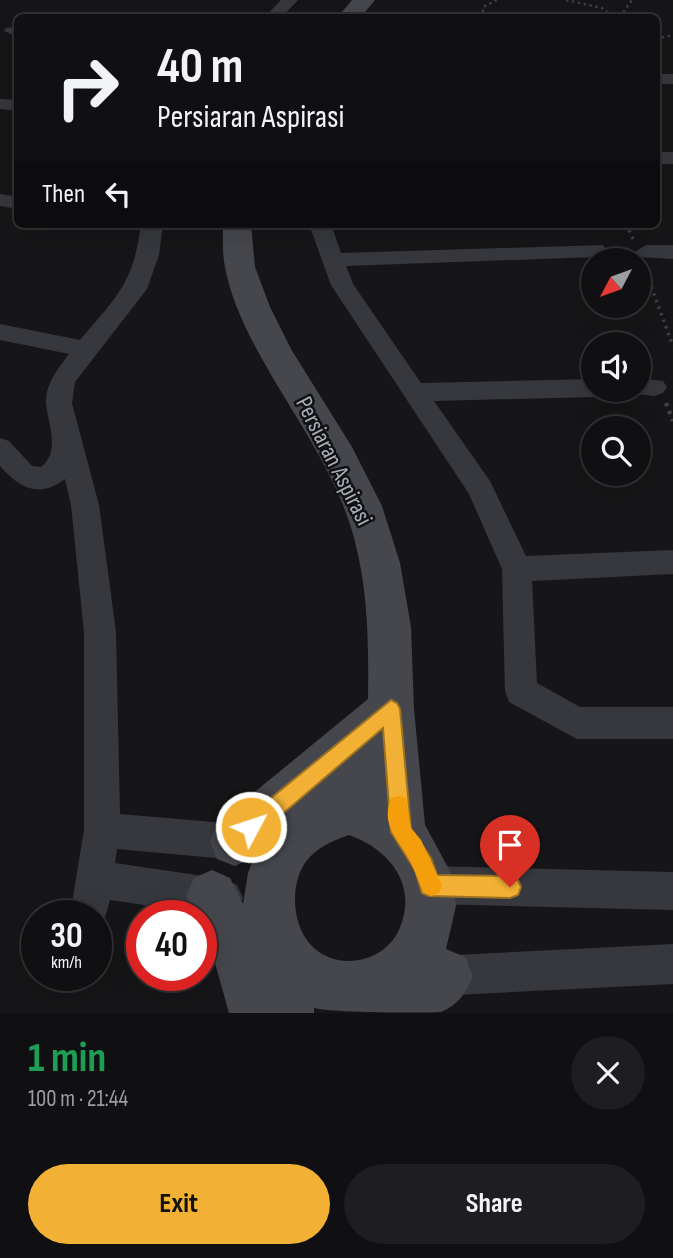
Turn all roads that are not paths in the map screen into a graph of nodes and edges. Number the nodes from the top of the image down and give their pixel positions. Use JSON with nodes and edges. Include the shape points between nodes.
{"nodes":[{"id":1,"x":290,"y":0,"type":"edge"},
{"id":2,"x":364,"y":0,"type":"edge"},
{"id":3,"x":276,"y":14,"type":"edge"},
{"id":4,"x":352,"y":14,"type":"edge"},
{"id":5,"x":152,"y":228,"type":"edge"},
{"id":6,"x":237,"y":228,"type":"edge"},
{"id":7,"x":321,"y":228,"type":"edge"},
{"id":8,"x":581,"y":251,"type":"edge"},
{"id":9,"x":673,"y":252,"type":"edge"},
{"id":10,"x":651,"y":254,"type":"edge"},
{"id":11,"x":331,"y":260,"type":"junction"},
{"id":12,"x":0,"y":332,"type":"edge"},
{"id":13,"x":86,"y":349,"type":"junction"},
{"id":14,"x":581,"y":388,"type":"edge"},
{"id":15,"x":415,"y":392,"type":"junction"},
{"id":16,"x":66,"y":432,"type":"junction"},
{"id":17,"x":0,"y":448,"type":"edge"},
{"id":18,"x":673,"y":562,"type":"edge"},
{"id":19,"x":517,"y":569,"type":"junction"},
{"id":20,"x":391,"y":709,"type":"junction"},
{"id":21,"x":673,"y":723,"type":"edge"},
{"id":22,"x":349,"y":811,"type":"junction"},
{"id":23,"x":102,"y":830,"type":"junction"},
{"id":24,"x":401,"y":832,"type":"junction"},
{"id":25,"x":234,"y":841,"type":"junction"},
{"id":26,"x":284,"y":846,"type":"junction"},
{"id":27,"x":94,"y":879,"type":"junction"},
{"id":28,"x":429,"y":885,"type":"junction"},
{"id":29,"x":673,"y":891,"type":"edge"},
{"id":30,"x":212,"y":897,"type":"junction"},
{"id":31,"x":91,"y":900,"type":"edge"},
{"id":32,"x":268,"y":905,"type":"junction"},
{"id":33,"x":673,"y":964,"type":"edge"},
{"id":34,"x":446,"y":976,"type":"joint"},
{"id":35,"x":290,"y":988,"type":"edge"},
{"id":36,"x":366,"y":998,"type":"edge"},
{"id":37,"x":257,"y":1013,"type":"edge"}],
"edges":[{"from":1,"to":3,"type":"street"},
{"from":2,"to":4,"type":"street"},
{"from":5,"to":13,"type":"street","via":[[148,256],[136,289]]},
{"from":6,"to":20,"type":"street","name":"Persiaran Aspirasi","via":[[240,267],[254,307],[363,506],[380,563],[390,627]]},
{"from":7,"to":11,"type":"street"},
{"from":8,"to":11,"type":"street"},
{"from":9,"to":10,"type":"street"},
{"from":11,"to":15,"type":"street","via":[[349,296]]},
{"from":12,"to":13,"type":"street"},
{"from":13,"to":16,"type":"street","via":[[63,380],[59,403]]},
{"from":14,"to":15,"type":"street"},
{"from":15,"to":19,"type":"street","via":[[480,489]]},
{"from":16,"to":17,"type":"street","via":[[59,468],[46,478],[25,476]]},
{"from":16,"to":23,"type":"street","via":[[85,505],[100,632]]},
{"from":18,"to":19,"type":"street"},
{"from":19,"to":21,"type":"street","via":[[521,691],[577,723]]},
{"from":20,"to":22,"type":"street","name":"Persiaran Aspirasi"},
{"from":20,"to":24,"type":"street","name":"Persiaran Aspirasi"},
{"from":20,"to":25,"type":"street"},
{"from":22,"to":24,"type":"street","via":[[367,814]]},
{"from":22,"to":26,"type":"street","via":[[313,821]]},
{"from":23,"to":25,"type":"street"},
{"from":23,"to":27,"type":"street"},
{"from":24,"to":28,"type":"street","via":[[424,865]]},
{"from":25,"to":26,"type":"street"},
{"from":26,"to":32,"type":"street","via":[[269,884]]},
{"from":27,"to":30,"type":"street"},
{"from":27,"to":31,"type":"street"},
{"from":28,"to":29,"type":"street"},
{"from":28,"to":36,"type":"street","via":[[431,906],[419,947]]},
{"from":30,"to":32,"type":"street"},
{"from":30,"to":37,"type":"street","via":[[238,951]]},
{"from":32,"to":35,"type":"street"},
{"from":33,"to":34,"type":"street"},
{"from":34,"to":36,"type":"street"},
{"from":35,"to":36,"type":"street","via":[[329,986]]}]}
